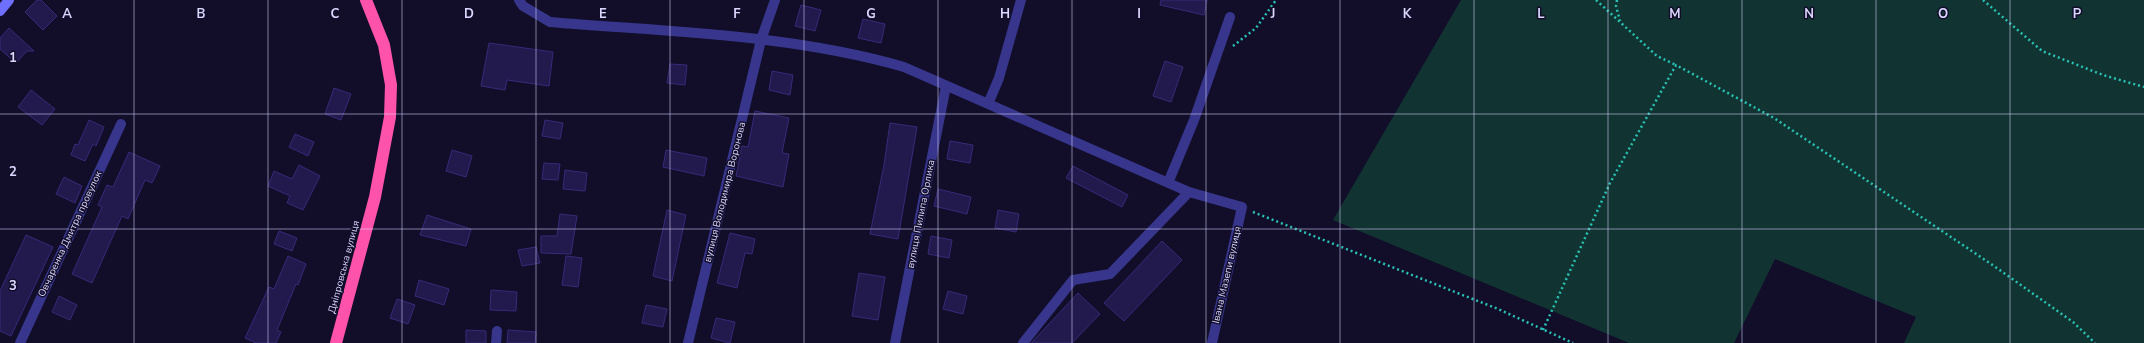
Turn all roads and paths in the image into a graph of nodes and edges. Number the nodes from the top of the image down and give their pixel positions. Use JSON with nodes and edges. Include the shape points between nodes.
{"nodes":[{"id":1,"x":9,"y":0,"type":"edge"},
{"id":2,"x":366,"y":0,"type":"edge"},
{"id":3,"x":775,"y":0,"type":"edge"},
{"id":4,"x":1021,"y":0,"type":"edge"},
{"id":5,"x":1276,"y":0,"type":"edge"},
{"id":6,"x":1596,"y":0,"type":"edge"},
{"id":7,"x":1617,"y":0,"type":"edge"},
{"id":8,"x":1983,"y":0,"type":"edge"},
{"id":9,"x":523,"y":2,"type":"edge"},
{"id":10,"x":0,"y":11,"type":"edge"},
{"id":11,"x":1230,"y":17,"type":"dead end"},
{"id":12,"x":1621,"y":22,"type":"junction"},
{"id":13,"x":761,"y":40,"type":"junction"},
{"id":14,"x":1215,"y":59,"type":"junction"},
{"id":15,"x":1676,"y":65,"type":"junction"},
{"id":16,"x":946,"y":86,"type":"junction"},
{"id":17,"x":2144,"y":88,"type":"edge"},
{"id":18,"x":988,"y":104,"type":"junction"},
{"id":19,"x":121,"y":124,"type":"dead end"},
{"id":20,"x":1168,"y":183,"type":"junction"},
{"id":21,"x":1189,"y":192,"type":"junction"},
{"id":22,"x":1242,"y":207,"type":"junction"},
{"id":23,"x":1543,"y":330,"type":"junction"},
{"id":24,"x":497,"y":331,"type":"dead end"},
{"id":25,"x":20,"y":343,"type":"edge"},
{"id":26,"x":336,"y":343,"type":"edge"},
{"id":27,"x":496,"y":343,"type":"edge"},
{"id":28,"x":688,"y":343,"type":"edge"},
{"id":29,"x":895,"y":343,"type":"edge"},
{"id":30,"x":1023,"y":343,"type":"edge"},
{"id":31,"x":1212,"y":343,"type":"edge"},
{"id":32,"x":1573,"y":343,"type":"edge"},
{"id":33,"x":2095,"y":343,"type":"edge"}],
"edges":[{"from":1,"to":10,"type":"street"},
{"from":2,"to":26,"type":"highway","name":"Дніпровська вулиця","via":[[384,45],[391,85],[390,117],[375,197]]},
{"from":3,"to":13,"type":"street","name":"вулиця Володимира Воронова"},
{"from":4,"to":18,"type":"street","via":[[999,78]]},
{"from":5,"to":14,"type":"path","via":[[1256,28]]},
{"from":6,"to":12,"type":"path"},
{"from":7,"to":12,"type":"path","via":[[1616,6]]},
{"from":8,"to":17,"type":"path","via":[[2042,51]]},
{"from":9,"to":13,"type":"street","via":[[550,22]]},
{"from":11,"to":14,"type":"street"},
{"from":12,"to":15,"type":"path","via":[[1657,56]]},
{"from":13,"to":16,"type":"street","via":[[859,54],[904,67]]},
{"from":13,"to":28,"type":"street","name":"вулиця Володимира Воронова"},
{"from":14,"to":20,"type":"street"},
{"from":15,"to":23,"type":"path","via":[[1610,183]]},
{"from":15,"to":33,"type":"path","via":[[1774,118],[2000,270],[2073,322]]},
{"from":16,"to":18,"type":"street"},
{"from":16,"to":29,"type":"street","name":"вулиця Пилипа Орлика"},
{"from":18,"to":20,"type":"street"},
{"from":19,"to":25,"type":"street","name":"Овчаренка Дмитра провулок"},
{"from":20,"to":21,"type":"street"},
{"from":21,"to":22,"type":"street"},
{"from":21,"to":30,"type":"street","via":[[1110,274],[1073,280]]},
{"from":22,"to":23,"type":"path","via":[[1498,309]]},
{"from":22,"to":31,"type":"street","name":"Івана Мазепи вулиця"},
{"from":23,"to":32,"type":"path"},
{"from":24,"to":27,"type":"street"}]}
